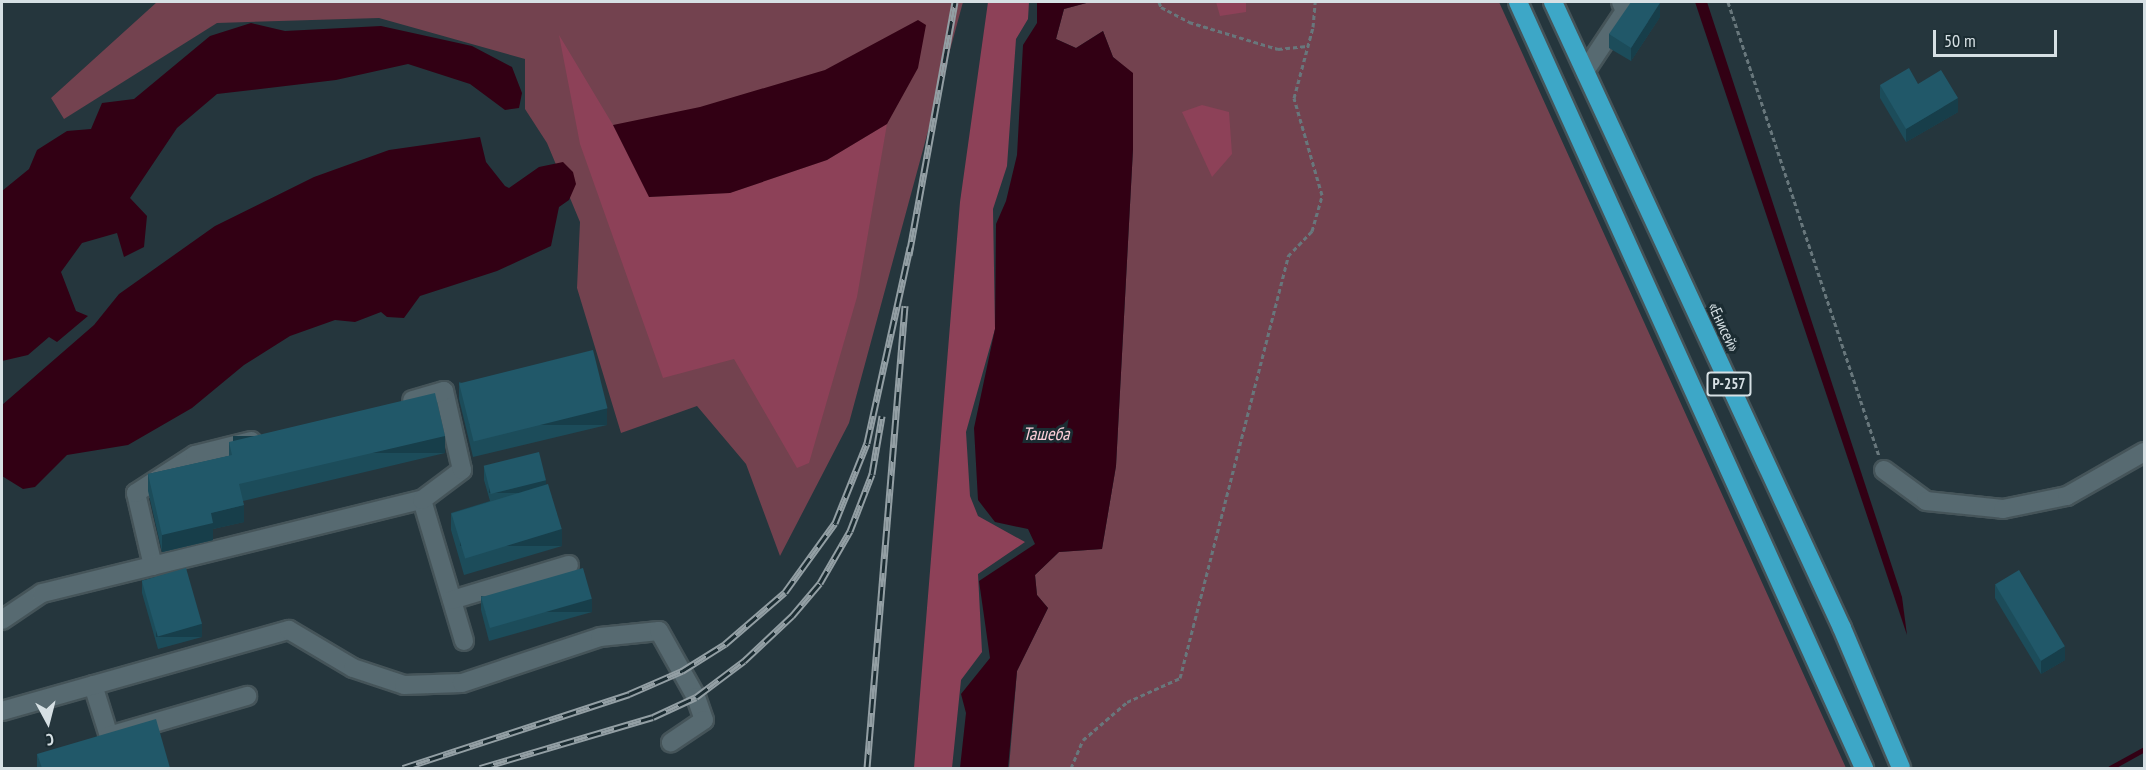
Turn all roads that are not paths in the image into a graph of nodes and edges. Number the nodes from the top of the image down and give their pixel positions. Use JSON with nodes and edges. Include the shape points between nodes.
{"nodes":[{"id":1,"x":1518,"y":2,"type":"edge"},
{"id":2,"x":1553,"y":2,"type":"edge"},
{"id":3,"x":1621,"y":2,"type":"edge"},
{"id":4,"x":1585,"y":71,"type":"junction"},
{"id":5,"x":399,"y":403,"type":"edge"},
{"id":6,"x":274,"y":435,"type":"edge"},
{"id":7,"x":2145,"y":452,"type":"edge"},
{"id":8,"x":1884,"y":470,"type":"road end"},
{"id":9,"x":422,"y":500,"type":"junction"},
{"id":10,"x":569,"y":565,"type":"dead end"},
{"id":11,"x":153,"y":566,"type":"junction"},
{"id":12,"x":452,"y":600,"type":"junction"},
{"id":13,"x":2,"y":620,"type":"edge"},
{"id":14,"x":464,"y":641,"type":"dead end"},
{"id":15,"x":93,"y":686,"type":"junction"},
{"id":16,"x":247,"y":696,"type":"dead end"},
{"id":17,"x":2,"y":711,"type":"edge"},
{"id":18,"x":109,"y":736,"type":"junction"},
{"id":19,"x":671,"y":742,"type":"dead end"},
{"id":20,"x":88,"y":743,"type":"edge"},
{"id":21,"x":1864,"y":768,"type":"edge"},
{"id":22,"x":1901,"y":768,"type":"edge"}],
"edges":[{"from":1,"to":21,"type":"highway","number":"Р-257"},
{"from":2,"to":4,"type":"highway","name":"«Енисей»","number":"Р-257"},
{"from":3,"to":4,"type":"lane","via":[[1625,11]]},
{"from":4,"to":22,"type":"highway","name":"«Енисей»","number":"Р-257","via":[[1842,628]]},
{"from":5,"to":9,"type":"lane","via":[[444,391],[462,470]]},
{"from":6,"to":11,"type":"lane","via":[[195,455],[136,493]]},
{"from":7,"to":8,"type":"lane","via":[[2067,496],[2003,509],[1926,501]]},
{"from":9,"to":11,"type":"lane"},
{"from":9,"to":12,"type":"lane"},
{"from":10,"to":12,"type":"lane"},
{"from":11,"to":13,"type":"lane","via":[[42,593]]},
{"from":12,"to":14,"type":"lane"},
{"from":15,"to":17,"type":"lane"},
{"from":15,"to":18,"type":"lane"},
{"from":15,"to":19,"type":"lane","via":[[289,630],[353,668],[404,685],[462,682],[600,637],[659,631],[696,697],[704,720]]},
{"from":16,"to":18,"type":"lane"},
{"from":18,"to":20,"type":"lane"}]}
